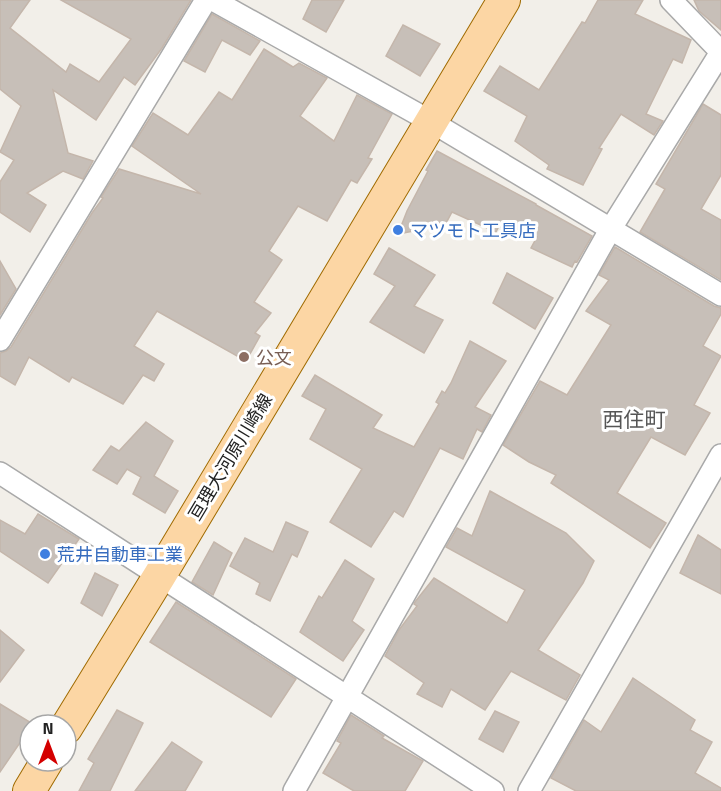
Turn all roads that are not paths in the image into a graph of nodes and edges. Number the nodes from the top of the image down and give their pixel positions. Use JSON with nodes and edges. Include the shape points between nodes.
{"nodes":[{"id":1,"x":206,"y":0,"type":"edge"},
{"id":2,"x":213,"y":0,"type":"edge"},
{"id":3,"x":504,"y":0,"type":"edge"},
{"id":4,"x":671,"y":0,"type":"edge"},
{"id":5,"x":721,"y":52,"type":"edge"},
{"id":6,"x":430,"y":121,"type":"junction"},
{"id":7,"x":610,"y":230,"type":"junction"},
{"id":8,"x":721,"y":295,"type":"edge"},
{"id":9,"x":0,"y":340,"type":"edge"},
{"id":10,"x":721,"y":455,"type":"edge"},
{"id":11,"x":0,"y":473,"type":"edge"},
{"id":12,"x":160,"y":575,"type":"junction"},
{"id":13,"x":346,"y":697,"type":"junction"},
{"id":14,"x":75,"y":713,"type":"edge"},
{"id":15,"x":40,"y":773,"type":"edge"},
{"id":16,"x":29,"y":791,"type":"edge"},
{"id":17,"x":294,"y":791,"type":"edge"},
{"id":18,"x":493,"y":791,"type":"edge"},
{"id":19,"x":529,"y":791,"type":"edge"}],
"edges":[{"from":1,"to":9,"type":"street"},
{"from":2,"to":6,"type":"street"},
{"from":3,"to":6,"type":"main road","name":"亘理大河原川崎線"},
{"from":4,"to":5,"type":"street"},
{"from":5,"to":7,"type":"street"},
{"from":6,"to":7,"type":"street"},
{"from":6,"to":12,"type":"main road","name":"亘理大河原川崎線"},
{"from":7,"to":8,"type":"street"},
{"from":7,"to":13,"type":"street"},
{"from":10,"to":19,"type":"street"},
{"from":11,"to":12,"type":"street"},
{"from":12,"to":13,"type":"street"},
{"from":12,"to":14,"type":"main road","name":"亘理大河原川崎線"},
{"from":13,"to":17,"type":"street"},
{"from":13,"to":18,"type":"street"},
{"from":15,"to":16,"type":"main road"}]}
